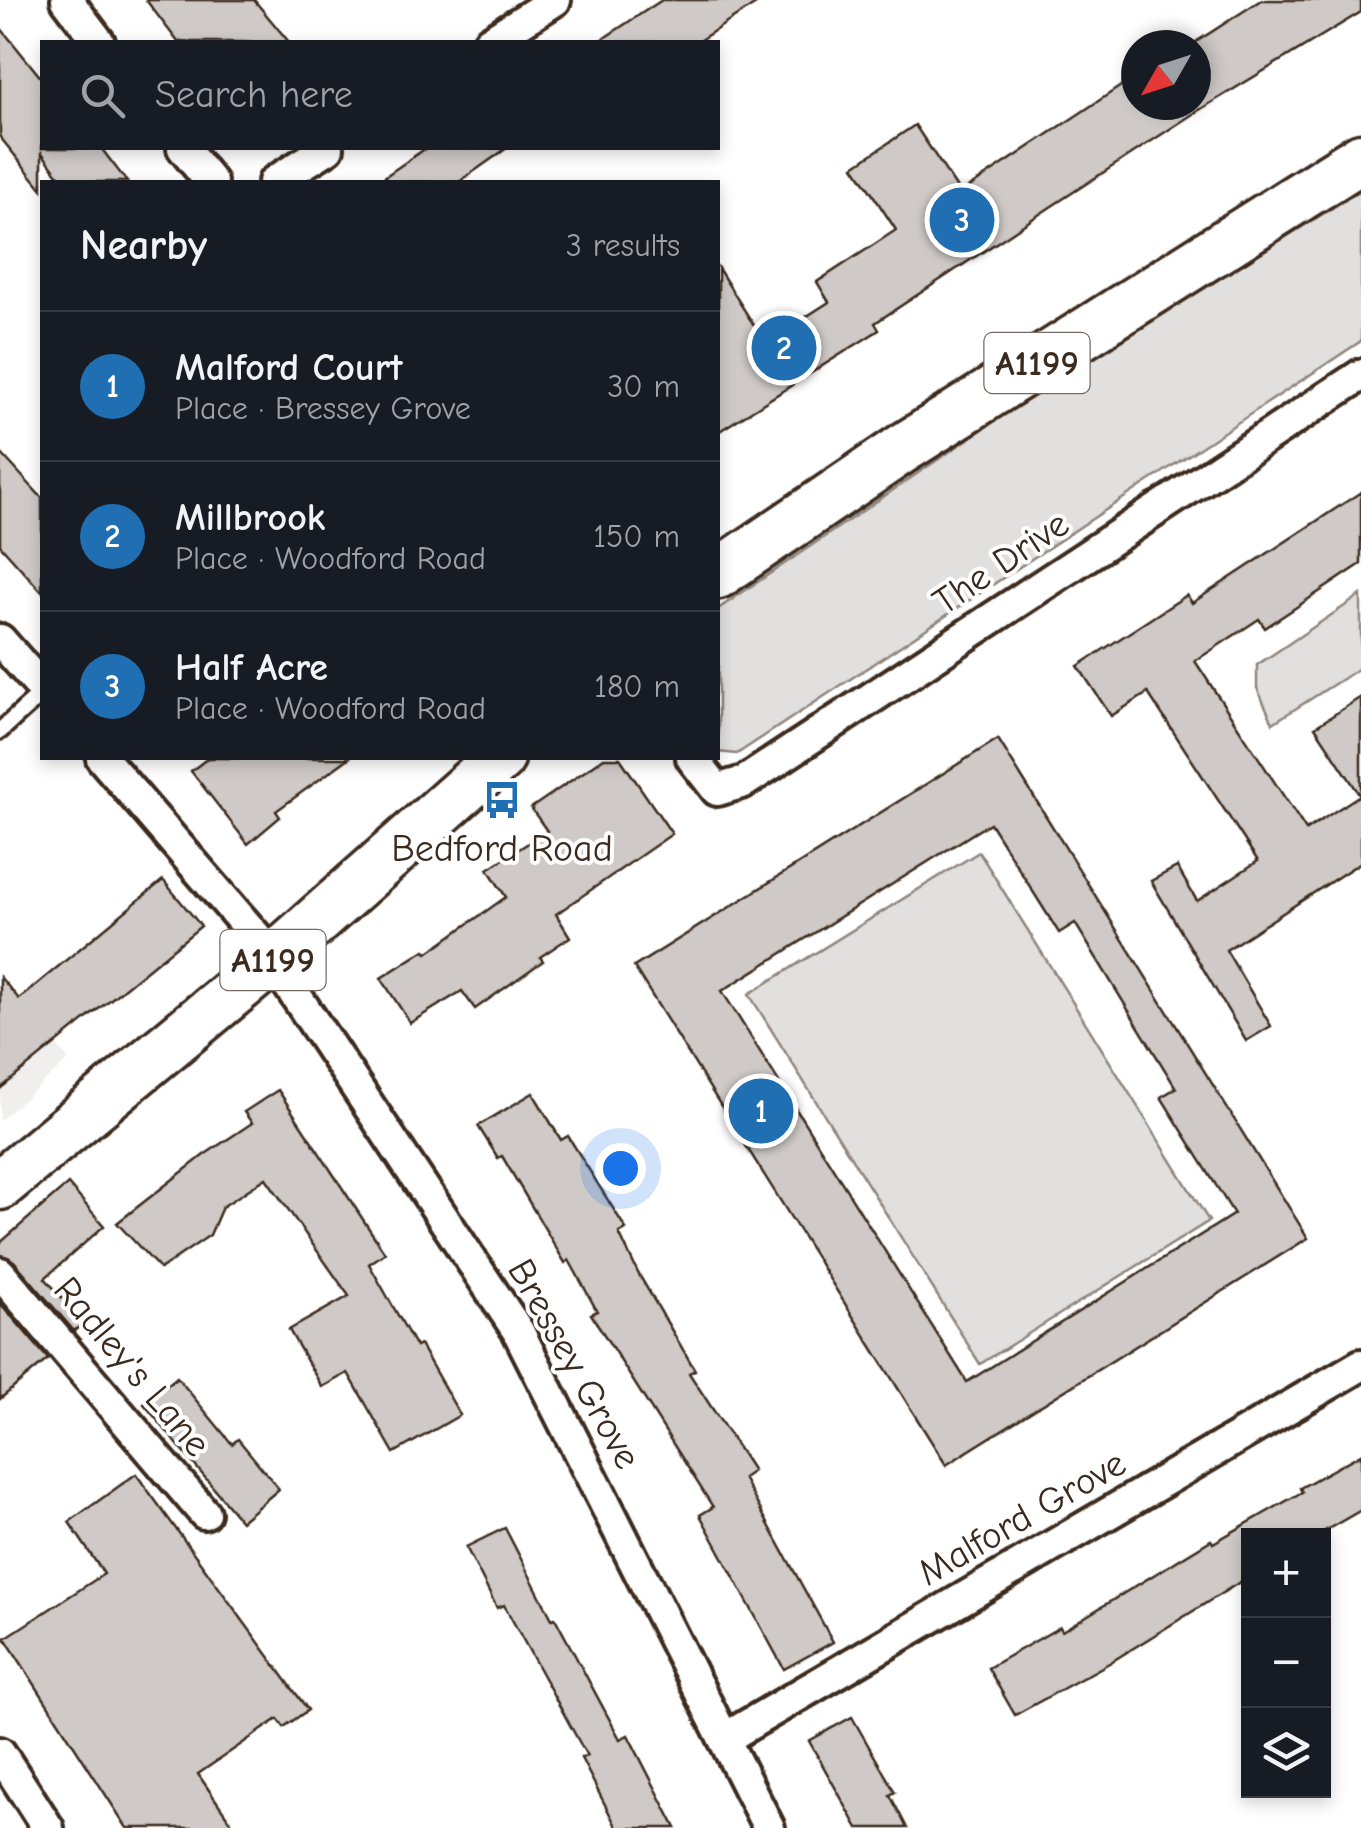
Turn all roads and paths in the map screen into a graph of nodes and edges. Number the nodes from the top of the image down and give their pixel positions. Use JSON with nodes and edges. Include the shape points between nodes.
{"nodes":[{"id":1,"x":67,"y":0,"type":"edge"},
{"id":2,"x":554,"y":0,"type":"edge"},
{"id":3,"x":97,"y":40,"type":"edge"},
{"id":4,"x":492,"y":40,"type":"edge"},
{"id":5,"x":185,"y":150,"type":"edge"},
{"id":6,"x":325,"y":150,"type":"edge"},
{"id":7,"x":1361,"y":158,"type":"edge"},
{"id":8,"x":209,"y":180,"type":"edge"},
{"id":9,"x":277,"y":180,"type":"edge"},
{"id":10,"x":1361,"y":375,"type":"edge"},
{"id":11,"x":720,"y":573,"type":"edge"},
{"id":12,"x":0,"y":640,"type":"edge"},
{"id":13,"x":40,"y":689,"type":"edge"},
{"id":14,"x":40,"y":693,"type":"edge"},
{"id":15,"x":0,"y":731,"type":"edge"},
{"id":16,"x":104,"y":760,"type":"edge"},
{"id":17,"x":498,"y":760,"type":"edge"},
{"id":18,"x":694,"y":760,"type":"edge"},
{"id":19,"x":272,"y":960,"type":"junction"},
{"id":20,"x":0,"y":1185,"type":"edge"},
{"id":21,"x":0,"y":1273,"type":"edge"},
{"id":22,"x":1361,"y":1365,"type":"edge"},
{"id":23,"x":204,"y":1513,"type":"dead end"},
{"id":24,"x":724,"y":1739,"type":"junction"},
{"id":25,"x":0,"y":1754,"type":"edge"},
{"id":26,"x":48,"y":1828,"type":"edge"},
{"id":27,"x":770,"y":1828,"type":"edge"}],
"edges":[{"from":1,"to":3,"type":"street"},
{"from":2,"to":4,"type":"street"},
{"from":5,"to":8,"type":"street"},
{"from":6,"to":9,"type":"street"},
{"from":7,"to":11,"type":"main road","number":"A1199"},
{"from":10,"to":18,"type":"street","name":"The Drive","via":[[744,782],[717,790]]},
{"from":12,"to":13,"type":"street"},
{"from":14,"to":15,"type":"lane"},
{"from":16,"to":19,"type":"street","name":"Bressey Grove"},
{"from":17,"to":19,"type":"main road","number":"A1199"},
{"from":19,"to":20,"type":"main road","number":"A1199"},
{"from":19,"to":24,"type":"street","name":"Bressey Grove","via":[[518,1331]]},
{"from":21,"to":23,"type":"street","name":"Radley's Lane"},
{"from":22,"to":24,"type":"street","name":"Malford Grove"},
{"from":24,"to":27,"type":"street","name":"Bressey Grove"},
{"from":25,"to":26,"type":"street"}]}
